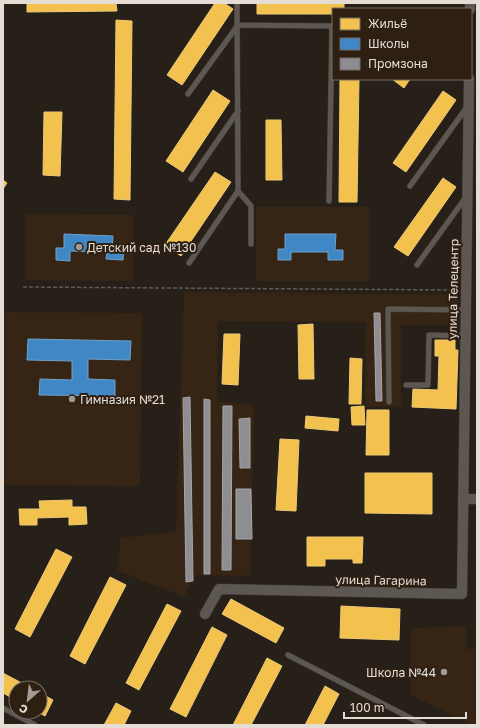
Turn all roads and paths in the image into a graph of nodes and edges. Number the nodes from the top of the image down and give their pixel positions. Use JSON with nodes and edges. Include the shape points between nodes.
{"nodes":[{"id":1,"x":237,"y":3,"type":"edge"},
{"id":2,"x":238,"y":25,"type":"junction"},
{"id":3,"x":469,"y":80,"type":"edge"},
{"id":4,"x":188,"y":94,"type":"dead end"},
{"id":5,"x":469,"y":105,"type":"junction"},
{"id":6,"x":238,"y":110,"type":"junction"},
{"id":7,"x":191,"y":179,"type":"dead end"},
{"id":8,"x":410,"y":186,"type":"dead end"},
{"id":9,"x":238,"y":191,"type":"junction"},
{"id":10,"x":467,"y":195,"type":"junction"},
{"id":11,"x":329,"y":201,"type":"dead end"},
{"id":12,"x":251,"y":244,"type":"dead end"},
{"id":13,"x":189,"y":263,"type":"dead end"},
{"id":14,"x":417,"y":265,"type":"dead end"},
{"id":15,"x":23,"y":287,"type":"dead end"},
{"id":16,"x":456,"y":290,"type":"dead end"},
{"id":17,"x":466,"y":310,"type":"junction"},
{"id":18,"x":465,"y":336,"type":"junction"},
{"id":19,"x":406,"y":385,"type":"dead end"},
{"id":20,"x":389,"y":402,"type":"dead end"},
{"id":21,"x":463,"y":499,"type":"junction"},
{"id":22,"x":477,"y":499,"type":"edge"},
{"id":23,"x":205,"y":614,"type":"dead end"},
{"id":24,"x":288,"y":655,"type":"dead end"},
{"id":25,"x":3,"y":708,"type":"edge"},
{"id":26,"x":35,"y":725,"type":"edge"},
{"id":27,"x":424,"y":725,"type":"edge"}],
"edges":[{"from":1,"to":2,"type":"lane"},
{"from":2,"to":4,"type":"lane"},
{"from":2,"to":6,"type":"lane"},
{"from":2,"to":11,"type":"lane","via":[[332,26]]},
{"from":3,"to":5,"type":"street","name":"улица Телецентр"},
{"from":5,"to":8,"type":"lane"},
{"from":5,"to":10,"type":"street","name":"улица Телецентр"},
{"from":6,"to":7,"type":"lane"},
{"from":6,"to":9,"type":"lane"},
{"from":9,"to":12,"type":"lane","via":[[251,206]]},
{"from":9,"to":13,"type":"lane"},
{"from":10,"to":14,"type":"lane"},
{"from":10,"to":17,"type":"street","name":"улица Телецентр"},
{"from":15,"to":16,"type":"path"},
{"from":17,"to":18,"type":"street","name":"улица Телецентр"},
{"from":17,"to":20,"type":"lane","via":[[388,310]]},
{"from":18,"to":19,"type":"lane","via":[[429,335],[428,385]]},
{"from":18,"to":21,"type":"street","name":"улица Телецентр"},
{"from":21,"to":22,"type":"street"},
{"from":21,"to":23,"type":"street","name":"улица Гагарина","via":[[462,594],[219,589]]},
{"from":24,"to":27,"type":"lane"},
{"from":25,"to":26,"type":"lane"}]}
